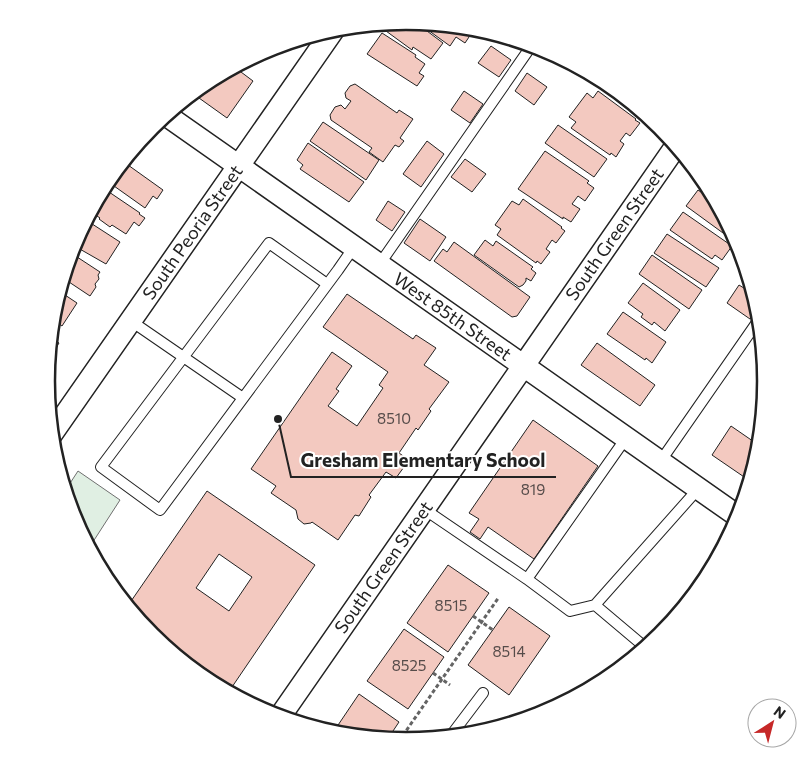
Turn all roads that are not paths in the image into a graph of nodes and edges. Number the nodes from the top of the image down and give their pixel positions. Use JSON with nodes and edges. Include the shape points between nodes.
{"nodes":[{"id":1,"x":327,"y":39,"type":"edge"},
{"id":2,"x":527,"y":52,"type":"edge"},
{"id":3,"x":172,"y":119,"type":"edge"},
{"id":4,"x":672,"y":152,"type":"edge"},
{"id":5,"x":238,"y":166,"type":"junction"},
{"id":6,"x":354,"y":247,"type":"junction"},
{"id":7,"x":379,"y":265,"type":"junction"},
{"id":8,"x":327,"y":284,"type":"junction"},
{"id":9,"x":131,"y":321,"type":"junction"},
{"id":10,"x":753,"y":328,"type":"edge"},
{"id":11,"x":184,"y":357,"type":"junction"},
{"id":12,"x":523,"y":366,"type":"junction"},
{"id":13,"x":243,"y":398,"type":"junction"},
{"id":14,"x":58,"y":425,"type":"edge"},
{"id":15,"x":626,"y":438,"type":"junction"},
{"id":16,"x":660,"y":462,"type":"junction"},
{"id":17,"x":698,"y":488,"type":"junction"},
{"id":18,"x":424,"y":508,"type":"junction"},
{"id":19,"x":732,"y":513,"type":"edge"},
{"id":20,"x":527,"y":579,"type":"junction"},
{"id":21,"x":595,"y":604,"type":"junction"},
{"id":22,"x":641,"y":643,"type":"edge"},
{"id":23,"x":483,"y":693,"type":"dead end"},
{"id":24,"x":284,"y":711,"type":"edge"},
{"id":25,"x":456,"y":729,"type":"edge"}],
"edges":[{"from":1,"to":5,"type":"street","name":"South Peoria Street"},
{"from":2,"to":7,"type":"lane"},
{"from":3,"to":5,"type":"street","name":"West 85th Street"},
{"from":4,"to":12,"type":"street","name":"South Green Street"},
{"from":5,"to":6,"type":"street","name":"West 85th Street"},
{"from":5,"to":9,"type":"street","name":"South Peoria Street"},
{"from":6,"to":7,"type":"street","name":"West 85th Street"},
{"from":6,"to":8,"type":"lane"},
{"from":7,"to":12,"type":"street","name":"West 85th Street"},
{"from":8,"to":11,"type":"lane","via":[[269,243]]},
{"from":8,"to":13,"type":"lane"},
{"from":9,"to":11,"type":"lane"},
{"from":9,"to":14,"type":"street","name":"South Peoria Street"},
{"from":10,"to":16,"type":"lane"},
{"from":11,"to":13,"type":"lane"},
{"from":11,"to":13,"type":"lane","via":[[102,467],[160,510]]},
{"from":12,"to":15,"type":"street","name":"West 85th Street"},
{"from":12,"to":18,"type":"street","name":"South Green Street"},
{"from":15,"to":16,"type":"street","name":"West 85th Street"},
{"from":15,"to":20,"type":"lane"},
{"from":16,"to":17,"type":"street","name":"West 85th Street"},
{"from":17,"to":19,"type":"street","name":"West 85th Street"},
{"from":17,"to":21,"type":"lane"},
{"from":18,"to":20,"type":"lane"},
{"from":18,"to":24,"type":"street","name":"South Green Street"},
{"from":20,"to":21,"type":"lane","via":[[570,611]]},
{"from":21,"to":22,"type":"lane"},
{"from":23,"to":25,"type":"lane"}]}
